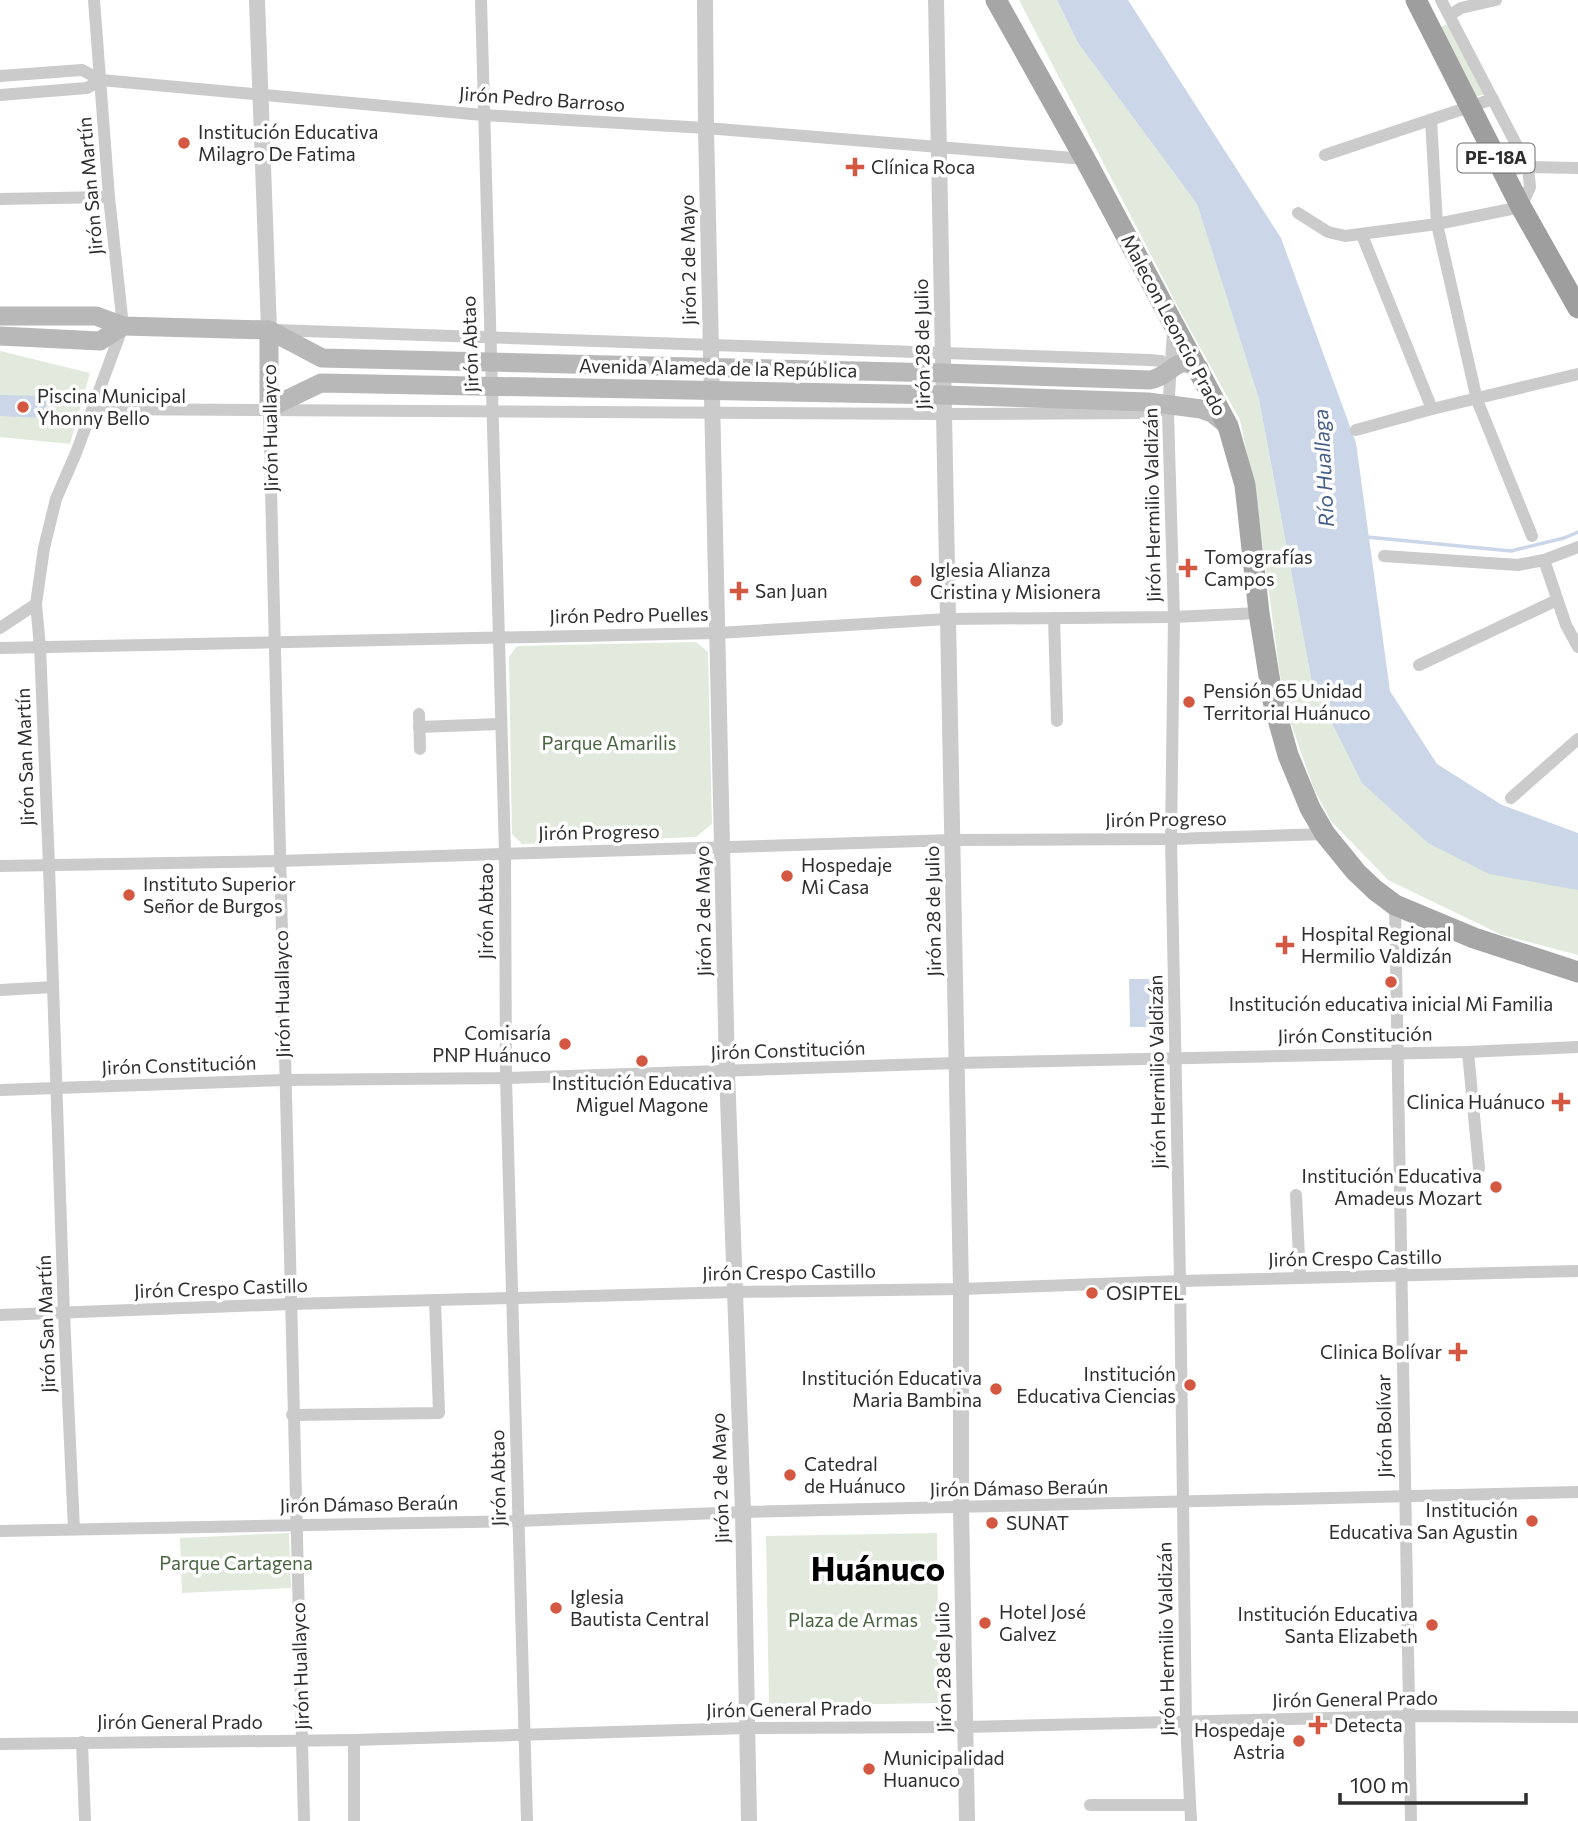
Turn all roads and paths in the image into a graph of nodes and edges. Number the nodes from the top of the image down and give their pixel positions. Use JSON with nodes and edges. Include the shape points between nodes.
{"nodes":[{"id":1,"x":94,"y":0,"type":"edge"},
{"id":2,"x":257,"y":0,"type":"edge"},
{"id":3,"x":481,"y":0,"type":"edge"},
{"id":4,"x":705,"y":0,"type":"edge"},
{"id":5,"x":936,"y":0,"type":"edge"},
{"id":6,"x":996,"y":0,"type":"edge"},
{"id":7,"x":1441,"y":0,"type":"edge"},
{"id":8,"x":1496,"y":0,"type":"edge"},
{"id":9,"x":1420,"y":2,"type":"edge"},
{"id":10,"x":1450,"y":15,"type":"junction"},
{"id":11,"x":0,"y":76,"type":"edge"},
{"id":12,"x":101,"y":80,"type":"junction"},
{"id":13,"x":260,"y":94,"type":"junction"},
{"id":14,"x":0,"y":95,"type":"edge"},
{"id":15,"x":1493,"y":99,"type":"junction"},
{"id":16,"x":1470,"y":107,"type":"junction"},
{"id":17,"x":483,"y":115,"type":"junction"},
{"id":18,"x":1431,"y":120,"type":"junction"},
{"id":19,"x":706,"y":128,"type":"junction"},
{"id":20,"x":940,"y":148,"type":"junction"},
{"id":21,"x":1325,"y":155,"type":"dead end"},
{"id":22,"x":1085,"y":159,"type":"junction"},
{"id":23,"x":1528,"y":167,"type":"junction"},
{"id":24,"x":1578,"y":167,"type":"edge"},
{"id":25,"x":1503,"y":171,"type":"junction"},
{"id":26,"x":109,"y":197,"type":"junction"},
{"id":27,"x":0,"y":199,"type":"edge"},
{"id":28,"x":1521,"y":207,"type":"junction"},
{"id":29,"x":1298,"y":213,"type":"dead end"},
{"id":30,"x":1437,"y":224,"type":"junction"},
{"id":31,"x":1362,"y":235,"type":"junction"},
{"id":32,"x":1578,"y":308,"type":"edge"},
{"id":33,"x":0,"y":316,"type":"edge"},
{"id":34,"x":1174,"y":322,"type":"junction"},
{"id":35,"x":123,"y":326,"type":"junction"},
{"id":36,"x":269,"y":330,"type":"junction"},
{"id":37,"x":0,"y":335,"type":"edge"},
{"id":38,"x":489,"y":337,"type":"junction"},
{"id":39,"x":711,"y":344,"type":"junction"},
{"id":40,"x":943,"y":352,"type":"junction"},
{"id":41,"x":490,"y":362,"type":"junction"},
{"id":42,"x":711,"y":367,"type":"junction"},
{"id":43,"x":1199,"y":368,"type":"junction"},
{"id":44,"x":1171,"y":369,"type":"junction"},
{"id":45,"x":943,"y":373,"type":"junction"},
{"id":46,"x":1578,"y":374,"type":"edge"},
{"id":47,"x":490,"y":386,"type":"junction"},
{"id":48,"x":712,"y":390,"type":"junction"},
{"id":49,"x":1476,"y":400,"type":"junction"},
{"id":50,"x":944,"y":404,"type":"junction"},
{"id":51,"x":1169,"y":405,"type":"junction"},
{"id":52,"x":269,"y":408,"type":"junction"},
{"id":53,"x":93,"y":409,"type":"junction"},
{"id":54,"x":1432,"y":409,"type":"junction"},
{"id":55,"x":491,"y":410,"type":"junction"},
{"id":56,"x":712,"y":412,"type":"junction"},
{"id":57,"x":1228,"y":426,"type":"junction"},
{"id":58,"x":1356,"y":430,"type":"dead end"},
{"id":59,"x":1532,"y":536,"type":"dead end"},
{"id":60,"x":1578,"y":547,"type":"edge"},
{"id":61,"x":1384,"y":556,"type":"dead end"},
{"id":62,"x":1544,"y":560,"type":"junction"},
{"id":63,"x":1557,"y":600,"type":"junction"},
{"id":64,"x":36,"y":604,"type":"junction"},
{"id":65,"x":1259,"y":612,"type":"junction"},
{"id":66,"x":1174,"y":617,"type":"junction"},
{"id":67,"x":1054,"y":618,"type":"junction"},
{"id":68,"x":947,"y":619,"type":"junction"},
{"id":69,"x":0,"y":628,"type":"edge"},
{"id":70,"x":718,"y":633,"type":"junction"},
{"id":71,"x":498,"y":637,"type":"junction"},
{"id":72,"x":274,"y":642,"type":"junction"},
{"id":73,"x":40,"y":647,"type":"junction"},
{"id":74,"x":1578,"y":647,"type":"edge"},
{"id":75,"x":0,"y":648,"type":"edge"},
{"id":76,"x":1419,"y":665,"type":"dead end"},
{"id":77,"x":1058,"y":722,"type":"dead end"},
{"id":78,"x":500,"y":724,"type":"junction"},
{"id":79,"x":1578,"y":739,"type":"edge"},
{"id":80,"x":420,"y":750,"type":"dead end"},
{"id":81,"x":1511,"y":797,"type":"dead end"},
{"id":82,"x":1325,"y":834,"type":"junction"},
{"id":83,"x":1171,"y":839,"type":"junction"},
{"id":84,"x":953,"y":840,"type":"junction"},
{"id":85,"x":723,"y":848,"type":"junction"},
{"id":86,"x":505,"y":853,"type":"junction"},
{"id":87,"x":279,"y":861,"type":"junction"},
{"id":88,"x":0,"y":866,"type":"edge"},
{"id":89,"x":49,"y":866,"type":"junction"},
{"id":90,"x":1395,"y":905,"type":"junction"},
{"id":91,"x":1578,"y":972,"type":"edge"},
{"id":92,"x":52,"y":988,"type":"junction"},
{"id":93,"x":0,"y":990,"type":"edge"},
{"id":94,"x":1578,"y":1047,"type":"edge"},
{"id":95,"x":1468,"y":1052,"type":"junction"},
{"id":96,"x":1397,"y":1053,"type":"junction"},
{"id":97,"x":1176,"y":1059,"type":"junction"},
{"id":98,"x":956,"y":1063,"type":"junction"},
{"id":99,"x":727,"y":1071,"type":"junction"},
{"id":100,"x":506,"y":1078,"type":"junction"},
{"id":101,"x":285,"y":1080,"type":"junction"},
{"id":102,"x":57,"y":1089,"type":"junction"},
{"id":103,"x":0,"y":1090,"type":"edge"},
{"id":104,"x":1479,"y":1168,"type":"dead end"},
{"id":105,"x":1296,"y":1195,"type":"dead end"},
{"id":106,"x":1578,"y":1270,"type":"edge"},
{"id":107,"x":1401,"y":1277,"type":"junction"},
{"id":108,"x":1300,"y":1279,"type":"junction"},
{"id":109,"x":1180,"y":1281,"type":"junction"},
{"id":110,"x":961,"y":1289,"type":"junction"},
{"id":111,"x":735,"y":1292,"type":"junction"},
{"id":112,"x":513,"y":1299,"type":"junction"},
{"id":113,"x":435,"y":1301,"type":"junction"},
{"id":114,"x":291,"y":1304,"type":"junction"},
{"id":115,"x":64,"y":1314,"type":"junction"},
{"id":116,"x":0,"y":1315,"type":"edge"},
{"id":117,"x":292,"y":1415,"type":"junction"},
{"id":118,"x":1578,"y":1492,"type":"edge"},
{"id":119,"x":1404,"y":1495,"type":"junction"},
{"id":120,"x":1182,"y":1503,"type":"junction"},
{"id":121,"x":961,"y":1508,"type":"junction"},
{"id":122,"x":743,"y":1512,"type":"junction"},
{"id":123,"x":517,"y":1521,"type":"junction"},
{"id":124,"x":295,"y":1525,"type":"junction"},
{"id":125,"x":74,"y":1529,"type":"junction"},
{"id":126,"x":0,"y":1531,"type":"edge"},
{"id":127,"x":1409,"y":1716,"type":"junction"},
{"id":128,"x":1578,"y":1717,"type":"edge"},
{"id":129,"x":1186,"y":1723,"type":"junction"},
{"id":130,"x":966,"y":1727,"type":"junction"},
{"id":131,"x":747,"y":1728,"type":"junction"},
{"id":132,"x":524,"y":1736,"type":"junction"},
{"id":133,"x":303,"y":1740,"type":"junction"},
{"id":134,"x":354,"y":1740,"type":"junction"},
{"id":135,"x":82,"y":1742,"type":"junction"},
{"id":136,"x":0,"y":1744,"type":"edge"},
{"id":137,"x":1090,"y":1805,"type":"dead end"},
{"id":138,"x":1190,"y":1805,"type":"junction"},
{"id":139,"x":85,"y":1821,"type":"edge"},
{"id":140,"x":304,"y":1821,"type":"edge"},
{"id":141,"x":354,"y":1821,"type":"edge"},
{"id":142,"x":527,"y":1821,"type":"edge"},
{"id":143,"x":750,"y":1821,"type":"edge"},
{"id":144,"x":967,"y":1821,"type":"edge"},
{"id":145,"x":1191,"y":1821,"type":"edge"},
{"id":146,"x":1411,"y":1821,"type":"edge"}],
"edges":[{"from":1,"to":12,"type":"street","name":"Jirón San Martín"},
{"from":2,"to":13,"type":"street","name":"Jirón Huallayco"},
{"from":3,"to":17,"type":"street","name":"Jirón Abtao"},
{"from":4,"to":19,"type":"street","name":"Jirón 2 de Mayo"},
{"from":5,"to":20,"type":"street","name":"Jirón 28 de Julio"},
{"from":6,"to":22,"type":"main road","name":"Malecon Leoncio Prado"},
{"from":7,"to":10,"type":"street"},
{"from":8,"to":10,"type":"street"},
{"from":9,"to":16,"type":"highway","number":"PE-18A"},
{"from":10,"to":15,"type":"street"},
{"from":11,"to":12,"type":"street","via":[[82,70]]},
{"from":12,"to":13,"type":"street","name":"Jirón Pedro Barroso"},
{"from":12,"to":14,"type":"street","name":"Jirón Pedro Barroso","via":[[87,89]]},
{"from":12,"to":26,"type":"street","name":"Jirón San Martín"},
{"from":13,"to":17,"type":"street","name":"Jirón Pedro Barroso"},
{"from":13,"to":36,"type":"street","name":"Jirón Huallayco"},
{"from":15,"to":16,"type":"street"},
{"from":15,"to":23,"type":"street"},
{"from":16,"to":18,"type":"street"},
{"from":16,"to":25,"type":"highway","number":"PE-18A"},
{"from":17,"to":19,"type":"street","name":"Jirón Pedro Barroso"},
{"from":17,"to":38,"type":"street","name":"Jirón Abtao"},
{"from":18,"to":21,"type":"street"},
{"from":18,"to":30,"type":"street"},
{"from":19,"to":20,"type":"street","name":"Jirón Pedro Barroso"},
{"from":19,"to":39,"type":"street","name":"Jirón 2 de Mayo"},
{"from":20,"to":22,"type":"street","name":"Jirón Pedro Barroso"},
{"from":20,"to":40,"type":"street","name":"Jirón 28 de Julio"},
{"from":22,"to":34,"type":"main road","name":"Malecon Leoncio Prado"},
{"from":23,"to":24,"type":"street"},
{"from":23,"to":25,"type":"street"},
{"from":23,"to":28,"type":"street","via":[[1530,187]]},
{"from":25,"to":28,"type":"highway","number":"PE-18A"},
{"from":26,"to":27,"type":"street"},
{"from":26,"to":35,"type":"street","name":"Jirón San Martín"},
{"from":28,"to":30,"type":"street"},
{"from":28,"to":32,"type":"highway","number":"PE-18A"},
{"from":29,"to":31,"type":"street","via":[[1328,232]]},
{"from":30,"to":31,"type":"street"},
{"from":30,"to":49,"type":"street"},
{"from":31,"to":54,"type":"street"},
{"from":33,"to":35,"type":"main road","via":[[96,316]]},
{"from":34,"to":43,"type":"main road","name":"Malecon Leoncio Prado"},
{"from":34,"to":44,"type":"street","name":"Jirón Hermilio Valdizán"},
{"from":35,"to":36,"type":"main road","name":"Avenida Alameda de la República"},
{"from":35,"to":37,"type":"main road","via":[[100,341]]},
{"from":35,"to":53,"type":"street","name":"Jirón San Martín"},
{"from":36,"to":38,"type":"street","name":"Avenida Alameda de la República"},
{"from":36,"to":41,"type":"main road","name":"Avenida Alameda de la República","via":[[322,358]]},
{"from":36,"to":52,"type":"main road","name":"Jirón Huallayco"},
{"from":38,"to":39,"type":"street","name":"Avenida Alameda de la República"},
{"from":38,"to":41,"type":"street","name":"Jirón Abtao"},
{"from":39,"to":40,"type":"street","name":"Avenida Alameda de la República"},
{"from":39,"to":42,"type":"street","name":"Jirón 2 de Mayo"},
{"from":40,"to":44,"type":"street","name":"Avenida Alameda de la República","via":[[1150,360]]},
{"from":40,"to":45,"type":"street","name":"Jirón 28 de Julio"},
{"from":41,"to":42,"type":"main road","name":"Avenida Alameda de la República"},
{"from":41,"to":47,"type":"street","name":"Jirón Abtao"},
{"from":42,"to":45,"type":"main road","name":"Avenida Alameda de la República"},
{"from":42,"to":48,"type":"street","name":"Jirón 2 de Mayo"},
{"from":43,"to":44,"type":"main road","name":"Avenida Alameda de la República","via":[[1181,362]]},
{"from":43,"to":57,"type":"main road","name":"Malecon Leoncio Prado"},
{"from":44,"to":45,"type":"main road","name":"Avenida Alameda de la República","via":[[1150,380]]},
{"from":44,"to":51,"type":"street","name":"Jirón Hermilio Valdizán"},
{"from":45,"to":50,"type":"street","name":"Jirón 28 de Julio"},
{"from":46,"to":49,"type":"street"},
{"from":47,"to":48,"type":"main road","name":"Avenida Alameda de la República"},
{"from":47,"to":52,"type":"main road","name":"Avenida Alameda de la República","via":[[321,383]]},
{"from":47,"to":55,"type":"street","name":"Jirón Abtao"},
{"from":48,"to":50,"type":"main road","name":"Avenida Alameda de la República"},
{"from":48,"to":56,"type":"street","name":"Jirón 2 de Mayo"},
{"from":49,"to":54,"type":"street"},
{"from":49,"to":59,"type":"street"},
{"from":50,"to":51,"type":"main road","name":"Avenida Alameda de la República"},
{"from":50,"to":56,"type":"street","name":"Avenida Alameda de la República"},
{"from":50,"to":68,"type":"street","name":"Jirón 28 de Julio"},
{"from":51,"to":57,"type":"main road","name":"Avenida Alameda de la República","via":[[1201,409]]},
{"from":51,"to":66,"type":"street","name":"Jirón Hermilio Valdizán"},
{"from":52,"to":53,"type":"street","name":"Avenida Alameda de la República"},
{"from":52,"to":55,"type":"street","name":"Avenida Alameda de la República"},
{"from":52,"to":72,"type":"street","name":"Jirón Huallayco"},
{"from":53,"to":64,"type":"street","name":"Jirón San Martín","via":[[56,499]]},
{"from":54,"to":58,"type":"street"},
{"from":55,"to":56,"type":"street","name":"Avenida Alameda de la República"},
{"from":55,"to":71,"type":"street","name":"Jirón Abtao"},
{"from":56,"to":70,"type":"street","name":"Jirón 2 de Mayo"},
{"from":57,"to":65,"type":"main road","name":"Malecon Leoncio Prado","via":[[1245,485]]},
{"from":60,"to":62,"type":"street"},
{"from":61,"to":62,"type":"street","via":[[1518,565]]},
{"from":62,"to":63,"type":"street"},
{"from":63,"to":74,"type":"street"},
{"from":63,"to":76,"type":"street"},
{"from":64,"to":69,"type":"street"},
{"from":64,"to":73,"type":"street","name":"Jirón San Martín"},
{"from":65,"to":66,"type":"street","name":"Jirón Pedro Puelles"},
{"from":65,"to":82,"type":"main road","name":"Malecon Leoncio Prado","via":[[1279,724],[1310,808]]},
{"from":66,"to":67,"type":"street","name":"Jirón Pedro Puelles"},
{"from":66,"to":83,"type":"street","name":"Jirón Hermilio Valdizán"},
{"from":67,"to":68,"type":"street","name":"Jirón Pedro Puelles"},
{"from":67,"to":77,"type":"street"},
{"from":68,"to":70,"type":"street","name":"Jirón Pedro Puelles"},
{"from":68,"to":84,"type":"street","name":"Jirón 28 de Julio"},
{"from":70,"to":71,"type":"street","name":"Jirón Pedro Puelles"},
{"from":70,"to":85,"type":"street","name":"Jirón 2 de Mayo"},
{"from":71,"to":72,"type":"street","name":"Jirón Pedro Puelles"},
{"from":71,"to":78,"type":"street","name":"Jirón Abtao"},
{"from":72,"to":73,"type":"street","name":"Jirón Pedro Puelles"},
{"from":72,"to":87,"type":"street","name":"Jirón Huallayco"},
{"from":73,"to":75,"type":"street","name":"Jirón Pedro Puelles"},
{"from":73,"to":89,"type":"street","name":"Jirón San Martín"},
{"from":78,"to":80,"type":"street","via":[[419,720]]},
{"from":78,"to":86,"type":"street","name":"Jirón Abtao"},
{"from":79,"to":81,"type":"street"},
{"from":82,"to":83,"type":"street","name":"Jirón Progreso"},
{"from":82,"to":90,"type":"main road","name":"Malecon Leoncio Prado","via":[[1356,872]]},
{"from":83,"to":84,"type":"street","name":"Jirón Progreso"},
{"from":83,"to":97,"type":"street","name":"Jirón Hermilio Valdizán"},
{"from":84,"to":85,"type":"street","name":"Jirón Progreso"},
{"from":84,"to":98,"type":"street","name":"Jirón 28 de Julio"},
{"from":85,"to":86,"type":"street","name":"Jirón Progreso"},
{"from":85,"to":99,"type":"street","name":"Jirón 2 de Mayo"},
{"from":86,"to":87,"type":"street","name":"Jirón Progreso"},
{"from":86,"to":100,"type":"street","name":"Jirón Abtao"},
{"from":87,"to":89,"type":"street","name":"Jirón Progreso"},
{"from":87,"to":101,"type":"street","name":"Jirón Huallayco"},
{"from":88,"to":89,"type":"street","name":"Jirón Progreso"},
{"from":89,"to":92,"type":"street","name":"Jirón San Martín"},
{"from":90,"to":91,"type":"main road","name":"Malecon Leoncio Prado","via":[[1474,938]]},
{"from":90,"to":96,"type":"street","name":"Jirón Bolívar"},
{"from":92,"to":93,"type":"street"},
{"from":92,"to":102,"type":"street","name":"Jirón San Martín"},
{"from":94,"to":95,"type":"street","name":"Jirón Constitución"},
{"from":95,"to":96,"type":"street","name":"Jirón Constitución"},
{"from":95,"to":104,"type":"street"},
{"from":96,"to":97,"type":"street","name":"Jirón Constitución"},
{"from":96,"to":107,"type":"street","name":"Jirón Bolívar"},
{"from":97,"to":98,"type":"street","name":"Jirón Constitución"},
{"from":97,"to":109,"type":"street","name":"Jirón Hermilio Valdizán"},
{"from":98,"to":99,"type":"street","name":"Jirón Constitución"},
{"from":98,"to":110,"type":"street","name":"Jirón 28 de Julio"},
{"from":99,"to":100,"type":"street","name":"Jirón Constitución"},
{"from":99,"to":111,"type":"street","name":"Jirón 2 de Mayo"},
{"from":100,"to":101,"type":"street","name":"Jirón Constitución"},
{"from":100,"to":112,"type":"street","name":"Jirón Abtao"},
{"from":101,"to":102,"type":"street","name":"Jirón Constitución"},
{"from":101,"to":114,"type":"street","name":"Jirón Huallayco"},
{"from":102,"to":103,"type":"street","name":"Jirón Constitución"},
{"from":102,"to":115,"type":"street","name":"Jirón San Martín"},
{"from":105,"to":108,"type":"street"},
{"from":106,"to":107,"type":"street","name":"Jirón Crespo Castillo"},
{"from":107,"to":108,"type":"street","name":"Jirón Crespo Castillo"},
{"from":107,"to":119,"type":"street","name":"Jirón Bolívar"},
{"from":108,"to":109,"type":"street","name":"Jirón Crespo Castillo"},
{"from":109,"to":110,"type":"street","name":"Jirón Crespo Castillo"},
{"from":109,"to":120,"type":"street","name":"Jirón Hermilio Valdizán"},
{"from":110,"to":111,"type":"street","name":"Jirón Crespo Castillo"},
{"from":110,"to":121,"type":"street","name":"Jirón 28 de Julio"},
{"from":111,"to":112,"type":"street","name":"Jirón Crespo Castillo"},
{"from":111,"to":122,"type":"street","name":"Jirón 2 de Mayo"},
{"from":112,"to":113,"type":"street","name":"Jirón Crespo Castillo"},
{"from":112,"to":123,"type":"street","name":"Jirón Abtao"},
{"from":113,"to":114,"type":"street","name":"Jirón Crespo Castillo"},
{"from":113,"to":117,"type":"street","via":[[439,1413]]},
{"from":114,"to":115,"type":"street","name":"Jirón Crespo Castillo"},
{"from":114,"to":117,"type":"street","name":"Jirón Huallayco"},
{"from":115,"to":116,"type":"street","name":"Jirón Crespo Castillo"},
{"from":115,"to":125,"type":"street","name":"Jirón San Martín"},
{"from":117,"to":124,"type":"street","name":"Jirón Huallayco"},
{"from":118,"to":119,"type":"street","name":"Jirón Dámaso Beraún"},
{"from":119,"to":120,"type":"street","name":"Jirón Dámaso Beraún"},
{"from":119,"to":127,"type":"street","name":"Jirón Bolívar"},
{"from":120,"to":121,"type":"street","name":"Jirón Dámaso Beraún"},
{"from":120,"to":129,"type":"street","name":"Jirón Hermilio Valdizán"},
{"from":121,"to":122,"type":"street","name":"Jirón Dámaso Beraún"},
{"from":121,"to":130,"type":"street","name":"Jirón 28 de Julio"},
{"from":122,"to":123,"type":"street","name":"Jirón Dámaso Beraún"},
{"from":122,"to":131,"type":"street","name":"Jirón 2 de Mayo"},
{"from":123,"to":124,"type":"street","name":"Jirón Dámaso Beraún"},
{"from":123,"to":132,"type":"street","name":"Jirón Abtao"},
{"from":124,"to":125,"type":"street","name":"Jirón Dámaso Beraún"},
{"from":124,"to":133,"type":"street","name":"Jirón Huallayco"},
{"from":125,"to":126,"type":"street","name":"Jirón Dámaso Beraún"},
{"from":127,"to":128,"type":"street","name":"Jirón General Prado"},
{"from":127,"to":129,"type":"street","name":"Jirón General Prado"},
{"from":127,"to":146,"type":"street","name":"Jirón Bolívar"},
{"from":129,"to":130,"type":"street","name":"Jirón General Prado"},
{"from":129,"to":138,"type":"street","name":"Jirón Hermilio Valdizán"},
{"from":130,"to":131,"type":"street","name":"Jirón General Prado"},
{"from":130,"to":144,"type":"street","name":"Jirón 28 de Julio"},
{"from":131,"to":132,"type":"street","name":"Jirón General Prado"},
{"from":131,"to":143,"type":"street","name":"Jirón 2 de Mayo"},
{"from":132,"to":134,"type":"street","name":"Jirón General Prado"},
{"from":132,"to":142,"type":"street","name":"Jirón Abtao"},
{"from":133,"to":134,"type":"street","name":"Jirón General Prado"},
{"from":133,"to":135,"type":"street","name":"Jirón General Prado"},
{"from":133,"to":140,"type":"street","name":"Jirón Huallayco"},
{"from":134,"to":141,"type":"street"},
{"from":135,"to":136,"type":"street","name":"Jirón General Prado"},
{"from":135,"to":139,"type":"street"},
{"from":137,"to":138,"type":"street"},
{"from":138,"to":145,"type":"street","name":"Jirón Hermilio Valdizán"}]}
